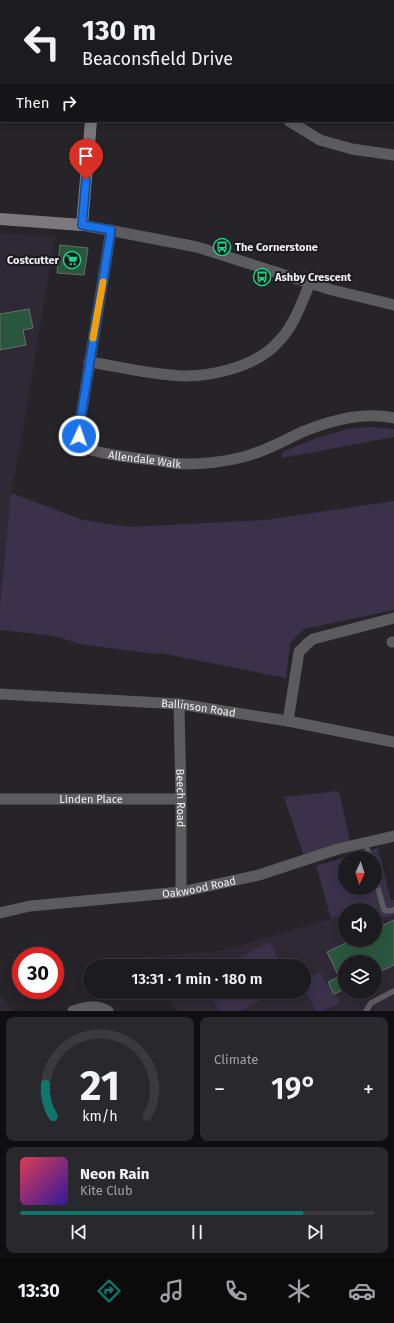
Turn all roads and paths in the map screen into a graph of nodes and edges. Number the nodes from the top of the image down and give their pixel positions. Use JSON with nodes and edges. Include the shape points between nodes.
{"nodes":[{"id":1,"x":90,"y":122,"type":"edge"},
{"id":2,"x":291,"y":122,"type":"edge"},
{"id":3,"x":394,"y":155,"type":"edge"},
{"id":4,"x":0,"y":219,"type":"edge"},
{"id":5,"x":82,"y":225,"type":"junction"},
{"id":6,"x":111,"y":230,"type":"junction"},
{"id":7,"x":310,"y":283,"type":"junction"},
{"id":8,"x":394,"y":305,"type":"edge"},
{"id":9,"x":89,"y":362,"type":"junction"},
{"id":10,"x":394,"y":418,"type":"edge"},
{"id":11,"x":394,"y":618,"type":"edge"},
{"id":12,"x":0,"y":694,"type":"edge"},
{"id":13,"x":180,"y":704,"type":"junction"},
{"id":14,"x":288,"y":721,"type":"junction"},
{"id":15,"x":394,"y":742,"type":"edge"},
{"id":16,"x":0,"y":799,"type":"edge"},
{"id":17,"x":181,"y":799,"type":"junction"},
{"id":18,"x":394,"y":836,"type":"edge"},
{"id":19,"x":365,"y":842,"type":"junction"},
{"id":20,"x":368,"y":851,"type":"edge"},
{"id":21,"x":181,"y":892,"type":"junction"},
{"id":22,"x":380,"y":895,"type":"edge"},
{"id":23,"x":394,"y":910,"type":"edge"},
{"id":24,"x":0,"y":913,"type":"edge"},
{"id":25,"x":394,"y":991,"type":"edge"},
{"id":26,"x":73,"y":1011,"type":"edge"},
{"id":27,"x":108,"y":1011,"type":"edge"},
{"id":28,"x":366,"y":1011,"type":"edge"}],
"edges":[{"from":1,"to":5,"type":"street"},
{"from":2,"to":3,"type":"street","via":[[320,140],[352,149]]},
{"from":4,"to":5,"type":"street"},
{"from":5,"to":6,"type":"street"},
{"from":6,"to":7,"type":"street","via":[[197,247]]},
{"from":6,"to":9,"type":"street","name":"Allendale Walk"},
{"from":7,"to":8,"type":"street"},
{"from":7,"to":9,"type":"street","via":[[294,321],[279,342],[268,352],[235,368],[171,376]]},
{"from":9,"to":10,"type":"street","name":"Allendale Walk","via":[[79,436],[82,443],[94,451],[119,456],[182,464],[230,460],[263,451],[316,427],[343,419],[362,415]]},
{"from":11,"to":14,"type":"street","via":[[313,639],[303,647],[299,652]]},
{"from":12,"to":13,"type":"street","name":"Ballinson Road"},
{"from":13,"to":14,"type":"street","name":"Ballinson Road"},
{"from":13,"to":17,"type":"street","name":"Beech Road"},
{"from":14,"to":15,"type":"street","name":"Ballinson Road"},
{"from":16,"to":17,"type":"street","name":"Linden Place"},
{"from":17,"to":21,"type":"street","name":"Beech Road"},
{"from":18,"to":19,"type":"street","name":"Oakwood Road"},
{"from":19,"to":20,"type":"lane"},
{"from":19,"to":21,"type":"street","name":"Oakwood Road","via":[[259,875]]},
{"from":21,"to":24,"type":"street","name":"Oakwood Road","via":[[30,906]]},
{"from":22,"to":23,"type":"lane","via":[[384,910]]},
{"from":25,"to":28,"type":"lane","via":[[371,1003]]},
{"from":26,"to":27,"type":"street","via":[[86,1006],[100,1007]]}]}
